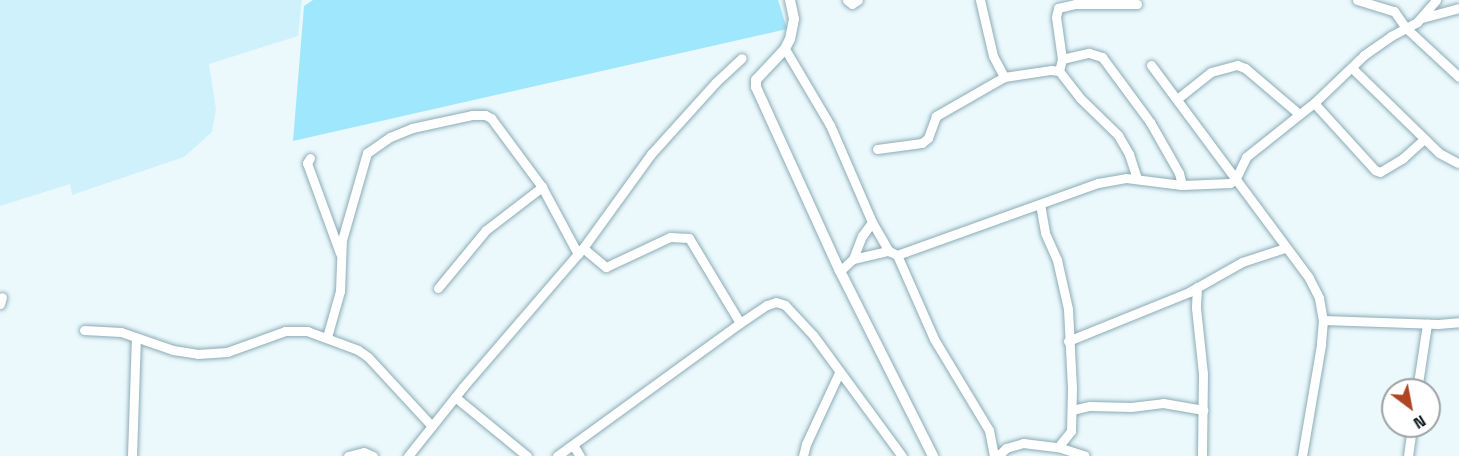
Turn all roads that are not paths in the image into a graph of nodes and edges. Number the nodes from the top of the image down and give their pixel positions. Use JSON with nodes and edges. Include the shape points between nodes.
{"nodes":[{"id":1,"x":790,"y":0,"type":"edge"},
{"id":2,"x":847,"y":0,"type":"edge"},
{"id":3,"x":858,"y":0,"type":"edge"},
{"id":4,"x":980,"y":0,"type":"edge"},
{"id":5,"x":1358,"y":0,"type":"edge"},
{"id":6,"x":1436,"y":0,"type":"edge"},
{"id":7,"x":1137,"y":4,"type":"dead end"},
{"id":8,"x":1459,"y":8,"type":"edge"},
{"id":9,"x":1422,"y":18,"type":"junction"},
{"id":10,"x":1406,"y":27,"type":"junction"},
{"id":11,"x":785,"y":49,"type":"junction"},
{"id":12,"x":742,"y":58,"type":"dead end"},
{"id":13,"x":1062,"y":59,"type":"junction"},
{"id":14,"x":1151,"y":65,"type":"dead end"},
{"id":15,"x":1353,"y":69,"type":"junction"},
{"id":16,"x":1059,"y":71,"type":"junction"},
{"id":17,"x":1004,"y":77,"type":"junction"},
{"id":18,"x":1459,"y":77,"type":"edge"},
{"id":19,"x":1177,"y":99,"type":"junction"},
{"id":20,"x":1314,"y":103,"type":"junction"},
{"id":21,"x":1299,"y":114,"type":"junction"},
{"id":22,"x":1424,"y":139,"type":"junction"},
{"id":23,"x":876,"y":149,"type":"dead end"},
{"id":24,"x":310,"y":158,"type":"dead end"},
{"id":25,"x":1458,"y":163,"type":"edge"},
{"id":26,"x":1137,"y":178,"type":"junction"},
{"id":27,"x":1235,"y":180,"type":"junction"},
{"id":28,"x":1182,"y":185,"type":"junction"},
{"id":29,"x":542,"y":187,"type":"junction"},
{"id":30,"x":1040,"y":204,"type":"junction"},
{"id":31,"x":872,"y":222,"type":"junction"},
{"id":32,"x":1284,"y":248,"type":"junction"},
{"id":33,"x":580,"y":251,"type":"junction"},
{"id":34,"x":340,"y":253,"type":"junction"},
{"id":35,"x":893,"y":253,"type":"junction"},
{"id":36,"x":853,"y":259,"type":"junction"},
{"id":37,"x":840,"y":272,"type":"junction"},
{"id":38,"x":1197,"y":287,"type":"junction"},
{"id":39,"x":438,"y":288,"type":"dead end"},
{"id":40,"x":1323,"y":320,"type":"junction"},
{"id":41,"x":1459,"y":322,"type":"edge"},
{"id":42,"x":740,"y":323,"type":"junction"},
{"id":43,"x":1426,"y":324,"type":"junction"},
{"id":44,"x":84,"y":330,"type":"dead end"},
{"id":45,"x":327,"y":337,"type":"junction"},
{"id":46,"x":136,"y":338,"type":"junction"},
{"id":47,"x":1068,"y":341,"type":"junction"},
{"id":48,"x":839,"y":373,"type":"junction"},
{"id":49,"x":1419,"y":378,"type":"edge"},
{"id":50,"x":456,"y":397,"type":"junction"},
{"id":51,"x":1072,"y":410,"type":"junction"},
{"id":52,"x":1203,"y":410,"type":"junction"},
{"id":53,"x":432,"y":426,"type":"junction"},
{"id":54,"x":1410,"y":438,"type":"edge"},
{"id":55,"x":573,"y":445,"type":"junction"},
{"id":56,"x":1058,"y":447,"type":"junction"},
{"id":57,"x":132,"y":456,"type":"edge"},
{"id":58,"x":348,"y":456,"type":"edge"},
{"id":59,"x":373,"y":456,"type":"edge"},
{"id":60,"x":408,"y":456,"type":"edge"},
{"id":61,"x":528,"y":456,"type":"edge"},
{"id":62,"x":557,"y":456,"type":"edge"},
{"id":63,"x":580,"y":456,"type":"edge"},
{"id":64,"x":803,"y":456,"type":"edge"},
{"id":65,"x":902,"y":456,"type":"edge"},
{"id":66,"x":933,"y":456,"type":"edge"},
{"id":67,"x":996,"y":456,"type":"edge"},
{"id":68,"x":1085,"y":456,"type":"edge"},
{"id":69,"x":1202,"y":456,"type":"edge"},
{"id":70,"x":1302,"y":456,"type":"edge"},
{"id":71,"x":1408,"y":456,"type":"edge"}],
"edges":[{"from":1,"to":11,"type":"street","via":[[794,29]]},
{"from":2,"to":3,"type":"street","via":[[852,4]]},
{"from":4,"to":17,"type":"street","via":[[993,56]]},
{"from":5,"to":10,"type":"street","via":[[1394,11]]},
{"from":6,"to":9,"type":"street"},
{"from":7,"to":13,"type":"street","via":[[1075,4],[1059,8],[1056,17]]},
{"from":8,"to":9,"type":"street"},
{"from":9,"to":10,"type":"street"},
{"from":10,"to":15,"type":"street","via":[[1365,55]]},
{"from":10,"to":18,"type":"street"},
{"from":11,"to":31,"type":"street","via":[[830,124]]},
{"from":11,"to":37,"type":"street","via":[[755,84]]},
{"from":12,"to":33,"type":"street","via":[[651,154]]},
{"from":13,"to":16,"type":"street"},
{"from":13,"to":28,"type":"street","via":[[1089,53],[1108,63],[1161,139]]},
{"from":14,"to":19,"type":"street"},
{"from":15,"to":20,"type":"street"},
{"from":15,"to":22,"type":"street"},
{"from":16,"to":17,"type":"street"},
{"from":16,"to":26,"type":"street","via":[[1118,135]]},
{"from":17,"to":23,"type":"street","via":[[936,116],[928,138],[922,143]]},
{"from":19,"to":21,"type":"street","via":[[1211,72],[1237,65]]},
{"from":19,"to":27,"type":"street"},
{"from":20,"to":21,"type":"street"},
{"from":20,"to":22,"type":"street","via":[[1380,172]]},
{"from":21,"to":27,"type":"street","via":[[1246,157]]},
{"from":22,"to":25,"type":"street"},
{"from":24,"to":34,"type":"street","via":[[307,163]]},
{"from":26,"to":28,"type":"street"},
{"from":26,"to":30,"type":"street","via":[[1098,183]]},
{"from":27,"to":28,"type":"street","via":[[1221,185]]},
{"from":27,"to":32,"type":"street"},
{"from":29,"to":33,"type":"street"},
{"from":29,"to":34,"type":"street","via":[[487,115],[412,128],[367,153]]},
{"from":29,"to":39,"type":"street","via":[[486,230]]},
{"from":30,"to":35,"type":"street"},
{"from":30,"to":47,"type":"street","via":[[1065,298]]},
{"from":31,"to":35,"type":"street"},
{"from":31,"to":36,"type":"street"},
{"from":32,"to":38,"type":"street","via":[[1242,262]]},
{"from":32,"to":40,"type":"street","via":[[1309,278],[1319,298]]},
{"from":33,"to":42,"type":"street","via":[[606,267],[670,237],[689,238]]},
{"from":33,"to":50,"type":"street"},
{"from":34,"to":45,"type":"street","via":[[340,291]]},
{"from":35,"to":36,"type":"street"},
{"from":35,"to":67,"type":"street","via":[[934,339],[989,430]]},
{"from":36,"to":37,"type":"street"},
{"from":37,"to":66,"type":"street"},
{"from":38,"to":47,"type":"street"},
{"from":38,"to":52,"type":"street"},
{"from":40,"to":43,"type":"street"},
{"from":40,"to":70,"type":"street"},
{"from":41,"to":43,"type":"street"},
{"from":42,"to":48,"type":"street","via":[[771,303],[785,305],[813,335]]},
{"from":42,"to":55,"type":"street"},
{"from":43,"to":49,"type":"street"},
{"from":44,"to":46,"type":"street","via":[[121,332]]},
{"from":45,"to":46,"type":"street","via":[[292,330],[227,352],[198,354]]},
{"from":45,"to":53,"type":"street","via":[[368,357]]},
{"from":46,"to":57,"type":"street"},
{"from":47,"to":51,"type":"street"},
{"from":48,"to":64,"type":"street"},
{"from":48,"to":65,"type":"street"},
{"from":50,"to":53,"type":"street"},
{"from":50,"to":61,"type":"street"},
{"from":51,"to":52,"type":"street","via":[[1163,403]]},
{"from":51,"to":56,"type":"street","via":[[1071,431]]},
{"from":52,"to":69,"type":"street"},
{"from":53,"to":60,"type":"street"},
{"from":54,"to":71,"type":"street"},
{"from":55,"to":62,"type":"street"},
{"from":55,"to":63,"type":"street"},
{"from":56,"to":67,"type":"street","via":[[1012,445]]},
{"from":56,"to":68,"type":"street"},
{"from":58,"to":59,"type":"street","via":[[364,452]]}]}
